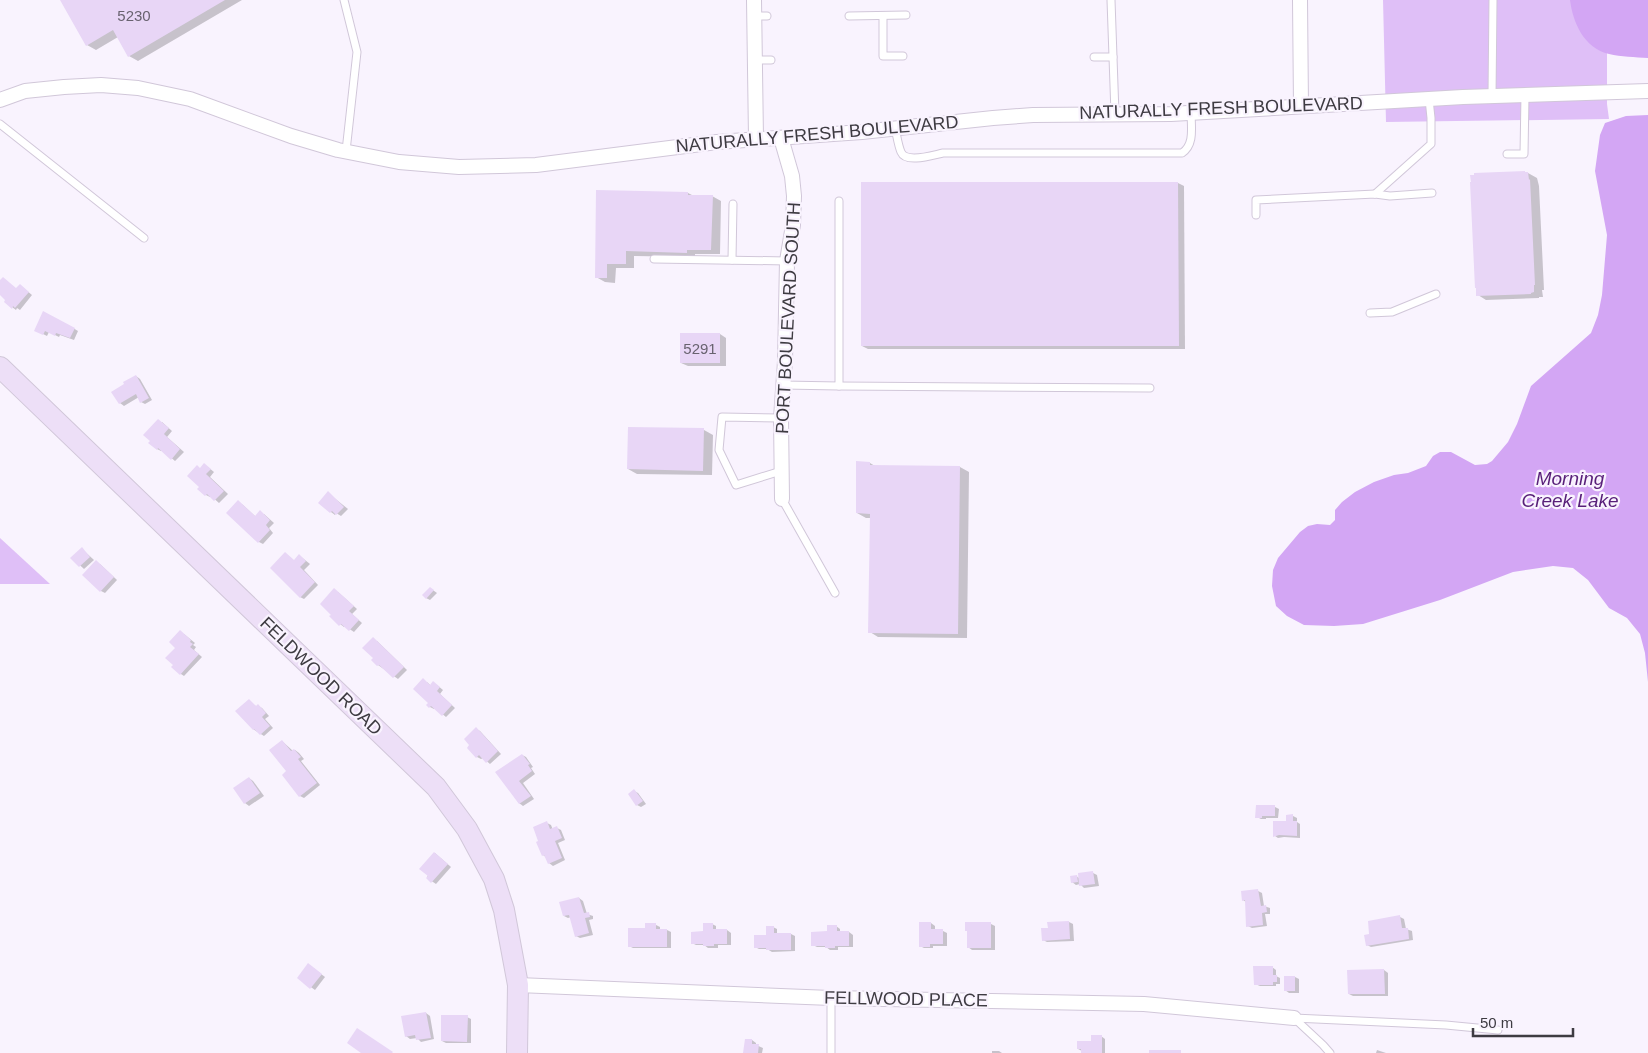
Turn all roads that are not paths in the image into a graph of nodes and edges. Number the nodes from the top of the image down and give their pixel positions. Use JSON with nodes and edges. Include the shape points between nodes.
{"nodes":[{"id":1,"x":344,"y":0,"type":"edge"},
{"id":2,"x":754,"y":0,"type":"edge"},
{"id":3,"x":1111,"y":0,"type":"edge"},
{"id":4,"x":1300,"y":0,"type":"edge"},
{"id":5,"x":1493,"y":0,"type":"edge"},
{"id":6,"x":906,"y":15,"type":"dead end"},
{"id":7,"x":849,"y":16,"type":"dead end"},
{"id":8,"x":883,"y":16,"type":"junction"},
{"id":9,"x":904,"y":56,"type":"dead end"},
{"id":10,"x":1113,"y":56,"type":"junction"},
{"id":11,"x":1094,"y":57,"type":"dead end"},
{"id":12,"x":754,"y":60,"type":"junction"},
{"id":13,"x":771,"y":60,"type":"dead end"},
{"id":14,"x":1648,"y":91,"type":"edge"},
{"id":15,"x":1525,"y":95,"type":"junction"},
{"id":16,"x":1492,"y":96,"type":"junction"},
{"id":17,"x":1429,"y":99,"type":"junction"},
{"id":18,"x":0,"y":100,"type":"edge"},
{"id":19,"x":1301,"y":106,"type":"junction"},
{"id":20,"x":1192,"y":112,"type":"junction"},
{"id":21,"x":1115,"y":114,"type":"junction"},
{"id":22,"x":0,"y":124,"type":"edge"},
{"id":23,"x":895,"y":128,"type":"junction"},
{"id":24,"x":756,"y":138,"type":"junction"},
{"id":25,"x":781,"y":138,"type":"junction"},
{"id":26,"x":346,"y":152,"type":"junction"},
{"id":27,"x":1507,"y":154,"type":"dead end"},
{"id":28,"x":1432,"y":193,"type":"dead end"},
{"id":29,"x":1375,"y":194,"type":"junction"},
{"id":30,"x":839,"y":201,"type":"dead end"},
{"id":31,"x":733,"y":204,"type":"dead end"},
{"id":32,"x":1256,"y":215,"type":"dead end"},
{"id":33,"x":144,"y":238,"type":"dead end"},
{"id":34,"x":654,"y":259,"type":"dead end"},
{"id":35,"x":732,"y":260,"type":"junction"},
{"id":36,"x":787,"y":261,"type":"junction"},
{"id":37,"x":1436,"y":294,"type":"dead end"},
{"id":38,"x":1370,"y":313,"type":"dead end"},
{"id":39,"x":0,"y":367,"type":"edge"},
{"id":40,"x":783,"y":385,"type":"junction"},
{"id":41,"x":839,"y":386,"type":"junction"},
{"id":42,"x":1150,"y":388,"type":"dead end"},
{"id":43,"x":781,"y":418,"type":"junction"},
{"id":44,"x":781,"y":471,"type":"junction"},
{"id":45,"x":782,"y":499,"type":"joint"},
{"id":46,"x":835,"y":593,"type":"dead end"},
{"id":47,"x":518,"y":985,"type":"junction"},
{"id":48,"x":830,"y":998,"type":"junction"},
{"id":49,"x":1294,"y":1018,"type":"junction"},
{"id":50,"x":1498,"y":1030,"type":"dead end"},
{"id":51,"x":517,"y":1053,"type":"edge"},
{"id":52,"x":831,"y":1053,"type":"edge"},
{"id":53,"x":1330,"y":1053,"type":"edge"}],
"edges":[{"from":1,"to":26,"type":"lane","via":[[356,52]]},
{"from":2,"to":12,"type":"street","via":[[761,16]]},
{"from":3,"to":10,"type":"lane"},
{"from":4,"to":19,"type":"street"},
{"from":5,"to":16,"type":"lane"},
{"from":6,"to":8,"type":"lane"},
{"from":7,"to":8,"type":"lane"},
{"from":8,"to":9,"type":"lane","via":[[883,56]]},
{"from":10,"to":11,"type":"lane"},
{"from":10,"to":21,"type":"lane"},
{"from":12,"to":13,"type":"lane"},
{"from":12,"to":24,"type":"street"},
{"from":14,"to":15,"type":"street","name":"NATURALLY FRESH BOULEVARD"},
{"from":15,"to":16,"type":"street","name":"NATURALLY FRESH BOULEVARD"},
{"from":15,"to":27,"type":"lane","via":[[1524,154]]},
{"from":16,"to":17,"type":"street","name":"NATURALLY FRESH BOULEVARD"},
{"from":17,"to":19,"type":"street","name":"NATURALLY FRESH BOULEVARD"},
{"from":17,"to":29,"type":"lane","via":[[1431,144]]},
{"from":18,"to":26,"type":"street","name":"NATURALLY FRESH BOULEVARD","via":[[25,91],[64,87],[138,88],[190,99],[290,136]]},
{"from":19,"to":20,"type":"street","name":"NATURALLY FRESH BOULEVARD"},
{"from":20,"to":21,"type":"street","name":"NATURALLY FRESH BOULEVARD"},
{"from":20,"to":23,"type":"lane","via":[[1192,138],[1188,149],[1182,153],[943,153],[907,158],[901,154]]},
{"from":21,"to":23,"type":"street","name":"NATURALLY FRESH BOULEVARD","via":[[1033,115]]},
{"from":22,"to":33,"type":"lane"},
{"from":23,"to":25,"type":"street","name":"NATURALLY FRESH BOULEVARD"},
{"from":24,"to":25,"type":"street","name":"NATURALLY FRESH BOULEVARD"},
{"from":24,"to":26,"type":"street","name":"NATURALLY FRESH BOULEVARD","via":[[536,165],[459,167],[399,162]]},
{"from":25,"to":36,"type":"street","name":"PORT BOULEVARD SOUTH","via":[[794,196]]},
{"from":28,"to":29,"type":"lane"},
{"from":29,"to":32,"type":"lane","via":[[1256,200]]},
{"from":30,"to":41,"type":"lane"},
{"from":31,"to":35,"type":"lane"},
{"from":34,"to":35,"type":"lane"},
{"from":35,"to":36,"type":"lane"},
{"from":36,"to":40,"type":"street","name":"PORT BOULEVARD SOUTH"},
{"from":37,"to":38,"type":"lane","via":[[1392,312]]},
{"from":39,"to":47,"type":"street","name":"FELDWOOD ROAD","via":[[436,787],[467,829],[494,880],[504,910]]},
{"from":40,"to":41,"type":"lane"},
{"from":40,"to":43,"type":"street","name":"PORT BOULEVARD SOUTH"},
{"from":41,"to":42,"type":"lane"},
{"from":43,"to":44,"type":"street","name":"PORT BOULEVARD SOUTH"},
{"from":43,"to":44,"type":"lane","via":[[722,417],[719,450],[736,485]]},
{"from":44,"to":45,"type":"street","name":"PORT BOULEVARD SOUTH"},
{"from":45,"to":46,"type":"lane"},
{"from":47,"to":48,"type":"street","name":"FELLWOOD PLACE"},
{"from":47,"to":51,"type":"street","name":"FELDWOOD ROAD"},
{"from":48,"to":49,"type":"street","name":"FELLWOOD PLACE","via":[[1144,1004]]},
{"from":48,"to":52,"type":"lane"},
{"from":49,"to":50,"type":"lane","via":[[1446,1024]]},
{"from":49,"to":53,"type":"lane"}]}
